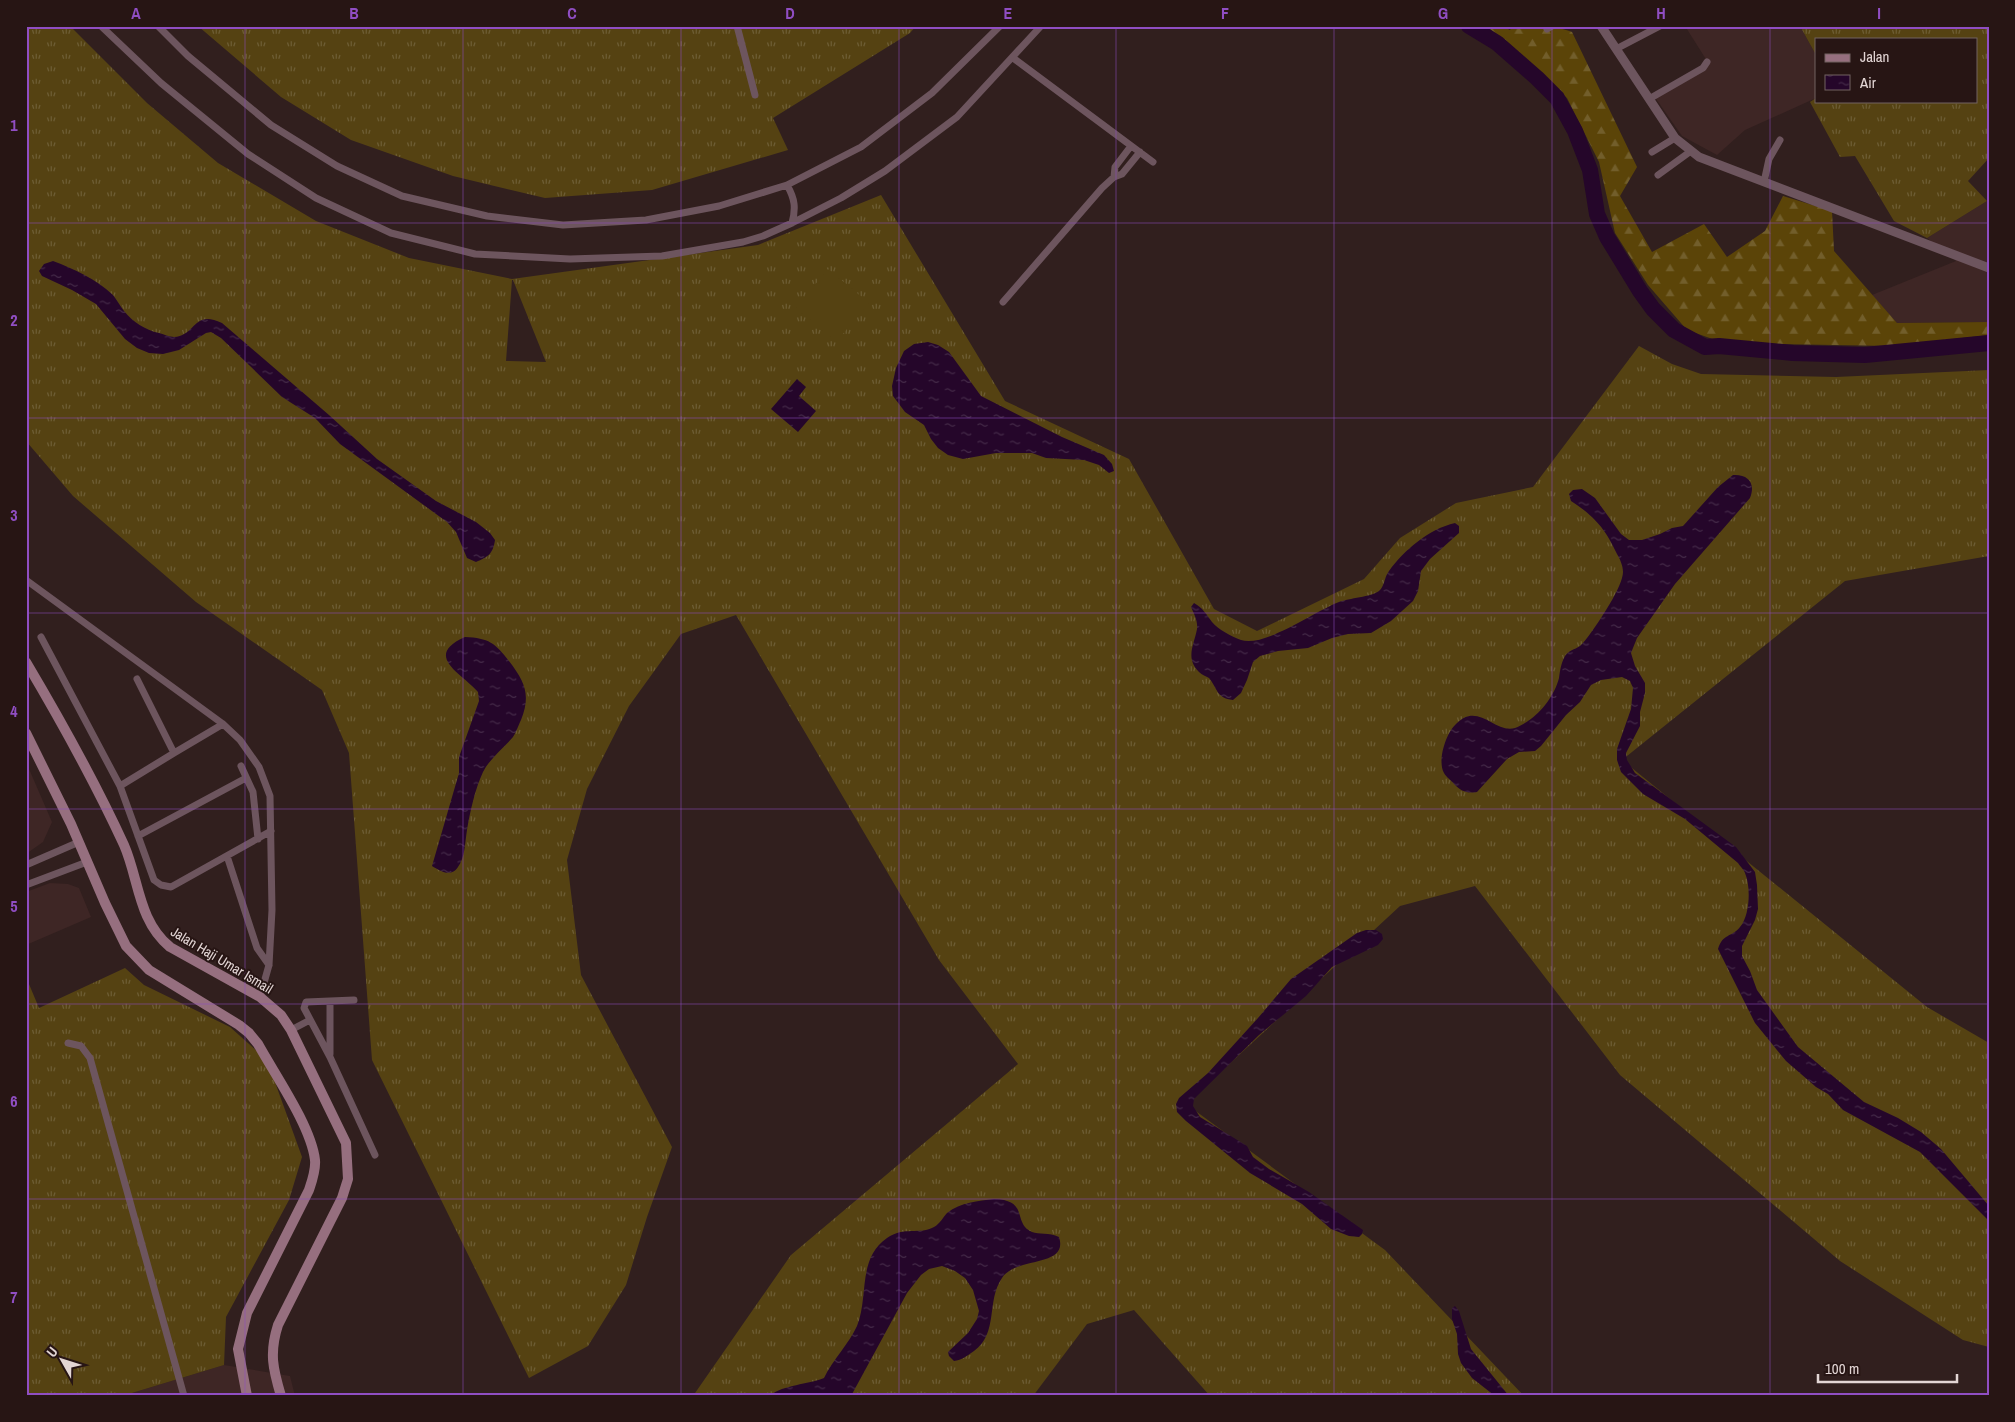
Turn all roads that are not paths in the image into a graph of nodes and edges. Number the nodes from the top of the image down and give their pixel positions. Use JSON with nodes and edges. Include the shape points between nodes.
{"nodes":[{"id":1,"x":101,"y":26,"type":"edge"},
{"id":2,"x":158,"y":26,"type":"edge"},
{"id":3,"x":737,"y":26,"type":"edge"},
{"id":4,"x":1000,"y":26,"type":"edge"},
{"id":5,"x":1040,"y":26,"type":"edge"},
{"id":6,"x":1601,"y":26,"type":"edge"},
{"id":7,"x":1660,"y":26,"type":"edge"},
{"id":8,"x":1616,"y":49,"type":"junction"},
{"id":9,"x":1013,"y":58,"type":"junction"},
{"id":10,"x":1707,"y":62,"type":"dead end"},
{"id":11,"x":755,"y":95,"type":"dead end"},
{"id":12,"x":1649,"y":99,"type":"junction"},
{"id":13,"x":1675,"y":138,"type":"junction"},
{"id":14,"x":1780,"y":140,"type":"dead end"},
{"id":15,"x":1131,"y":146,"type":"junction"},
{"id":16,"x":1691,"y":151,"type":"junction"},
{"id":17,"x":1140,"y":152,"type":"junction"},
{"id":18,"x":1652,"y":152,"type":"dead end"},
{"id":19,"x":1153,"y":162,"type":"dead end"},
{"id":20,"x":1658,"y":175,"type":"dead end"},
{"id":21,"x":1114,"y":177,"type":"junction"},
{"id":22,"x":1764,"y":182,"type":"junction"},
{"id":23,"x":787,"y":185,"type":"junction"},
{"id":24,"x":792,"y":223,"type":"junction"},
{"id":25,"x":1989,"y":268,"type":"edge"},
{"id":26,"x":1003,"y":302,"type":"dead end"},
{"id":27,"x":26,"y":580,"type":"edge"},
{"id":28,"x":41,"y":637,"type":"dead end"},
{"id":29,"x":26,"y":662,"type":"edge"},
{"id":30,"x":137,"y":679,"type":"dead end"},
{"id":31,"x":222,"y":724,"type":"junction"},
{"id":32,"x":26,"y":733,"type":"edge"},
{"id":33,"x":174,"y":753,"type":"junction"},
{"id":34,"x":241,"y":766,"type":"dead end"},
{"id":35,"x":246,"y":778,"type":"junction"},
{"id":36,"x":120,"y":786,"type":"junction"},
{"id":37,"x":271,"y":831,"type":"junction"},
{"id":38,"x":138,"y":836,"type":"junction"},
{"id":39,"x":258,"y":839,"type":"junction"},
{"id":40,"x":79,"y":842,"type":"junction"},
{"id":41,"x":227,"y":856,"type":"junction"},
{"id":42,"x":87,"y":862,"type":"junction"},
{"id":43,"x":26,"y":865,"type":"edge"},
{"id":44,"x":26,"y":885,"type":"edge"},
{"id":45,"x":269,"y":965,"type":"junction"},
{"id":46,"x":260,"y":997,"type":"junction"},
{"id":47,"x":354,"y":1000,"type":"dead end"},
{"id":48,"x":330,"y":1002,"type":"junction"},
{"id":49,"x":310,"y":1020,"type":"junction"},
{"id":50,"x":291,"y":1030,"type":"junction"},
{"id":51,"x":68,"y":1043,"type":"dead end"},
{"id":52,"x":330,"y":1057,"type":"junction"},
{"id":53,"x":375,"y":1155,"type":"dead end"},
{"id":54,"x":184,"y":1396,"type":"edge"},
{"id":55,"x":247,"y":1396,"type":"edge"},
{"id":56,"x":281,"y":1396,"type":"edge"}],
"edges":[{"from":1,"to":24,"type":"street","via":[[161,83],[248,154],[316,198],[391,233],[475,254],[570,259],[652,257],[742,242]]},
{"from":2,"to":23,"type":"street","via":[[188,56],[271,126],[337,166],[402,196],[487,216],[563,225],[646,220],[719,206]]},
{"from":3,"to":11,"type":"street"},
{"from":4,"to":23,"type":"street","via":[[932,93],[862,146]]},
{"from":5,"to":9,"type":"street"},
{"from":6,"to":8,"type":"street"},
{"from":7,"to":8,"type":"street"},
{"from":8,"to":12,"type":"street"},
{"from":9,"to":15,"type":"street"},
{"from":9,"to":24,"type":"street","via":[[949,123],[885,170],[841,198]]},
{"from":10,"to":12,"type":"street","via":[[1703,68]]},
{"from":12,"to":13,"type":"street"},
{"from":13,"to":16,"type":"street"},
{"from":13,"to":18,"type":"street"},
{"from":14,"to":22,"type":"street","via":[[1769,159]]},
{"from":15,"to":17,"type":"street"},
{"from":15,"to":21,"type":"street","via":[[1115,167]]},
{"from":16,"to":20,"type":"street"},
{"from":16,"to":22,"type":"street"},
{"from":17,"to":19,"type":"street"},
{"from":17,"to":21,"type":"street","via":[[1122,174]]},
{"from":21,"to":26,"type":"street"},
{"from":22,"to":25,"type":"street"},
{"from":23,"to":24,"type":"street","via":[[794,196],[796,210]]},
{"from":27,"to":31,"type":"street"},
{"from":28,"to":36,"type":"street"},
{"from":29,"to":46,"type":"main road","name":"Jalan Haji Umar Ismail","via":[[60,720],[124,846],[143,908],[156,933],[170,947]]},
{"from":30,"to":33,"type":"street"},
{"from":31,"to":33,"type":"street"},
{"from":31,"to":37,"type":"street","via":[[240,740],[259,767],[270,796]]},
{"from":32,"to":40,"type":"main road"},
{"from":33,"to":36,"type":"street"},
{"from":34,"to":35,"type":"street"},
{"from":35,"to":38,"type":"street"},
{"from":35,"to":39,"type":"street","via":[[253,792]]},
{"from":36,"to":38,"type":"street"},
{"from":37,"to":39,"type":"street"},
{"from":37,"to":45,"type":"street"},
{"from":38,"to":41,"type":"street","via":[[154,880],[166,887]]},
{"from":39,"to":41,"type":"street"},
{"from":40,"to":42,"type":"main road"},
{"from":40,"to":43,"type":"street"},
{"from":41,"to":45,"type":"street","via":[[257,948]]},
{"from":42,"to":44,"type":"street"},
{"from":42,"to":55,"type":"main road","via":[[116,927],[139,961],[249,1032],[306,1128],[312,1147],[315,1161],[309,1190],[241,1331],[238,1349]]},
{"from":45,"to":46,"type":"street"},
{"from":46,"to":50,"type":"main road","name":"Jalan Haji Umar Ismail","via":[[281,1015]]},
{"from":47,"to":48,"type":"street"},
{"from":48,"to":49,"type":"street","via":[[306,1002],[304,1008]]},
{"from":48,"to":52,"type":"street"},
{"from":49,"to":50,"type":"street"},
{"from":49,"to":52,"type":"street"},
{"from":50,"to":56,"type":"main road","name":"Jalan Haji Umar Ismail","via":[[346,1143],[348,1179],[342,1198],[272,1342],[272,1360]]},
{"from":51,"to":54,"type":"street","via":[[81,1046],[90,1058]]},
{"from":52,"to":53,"type":"street"}]}
